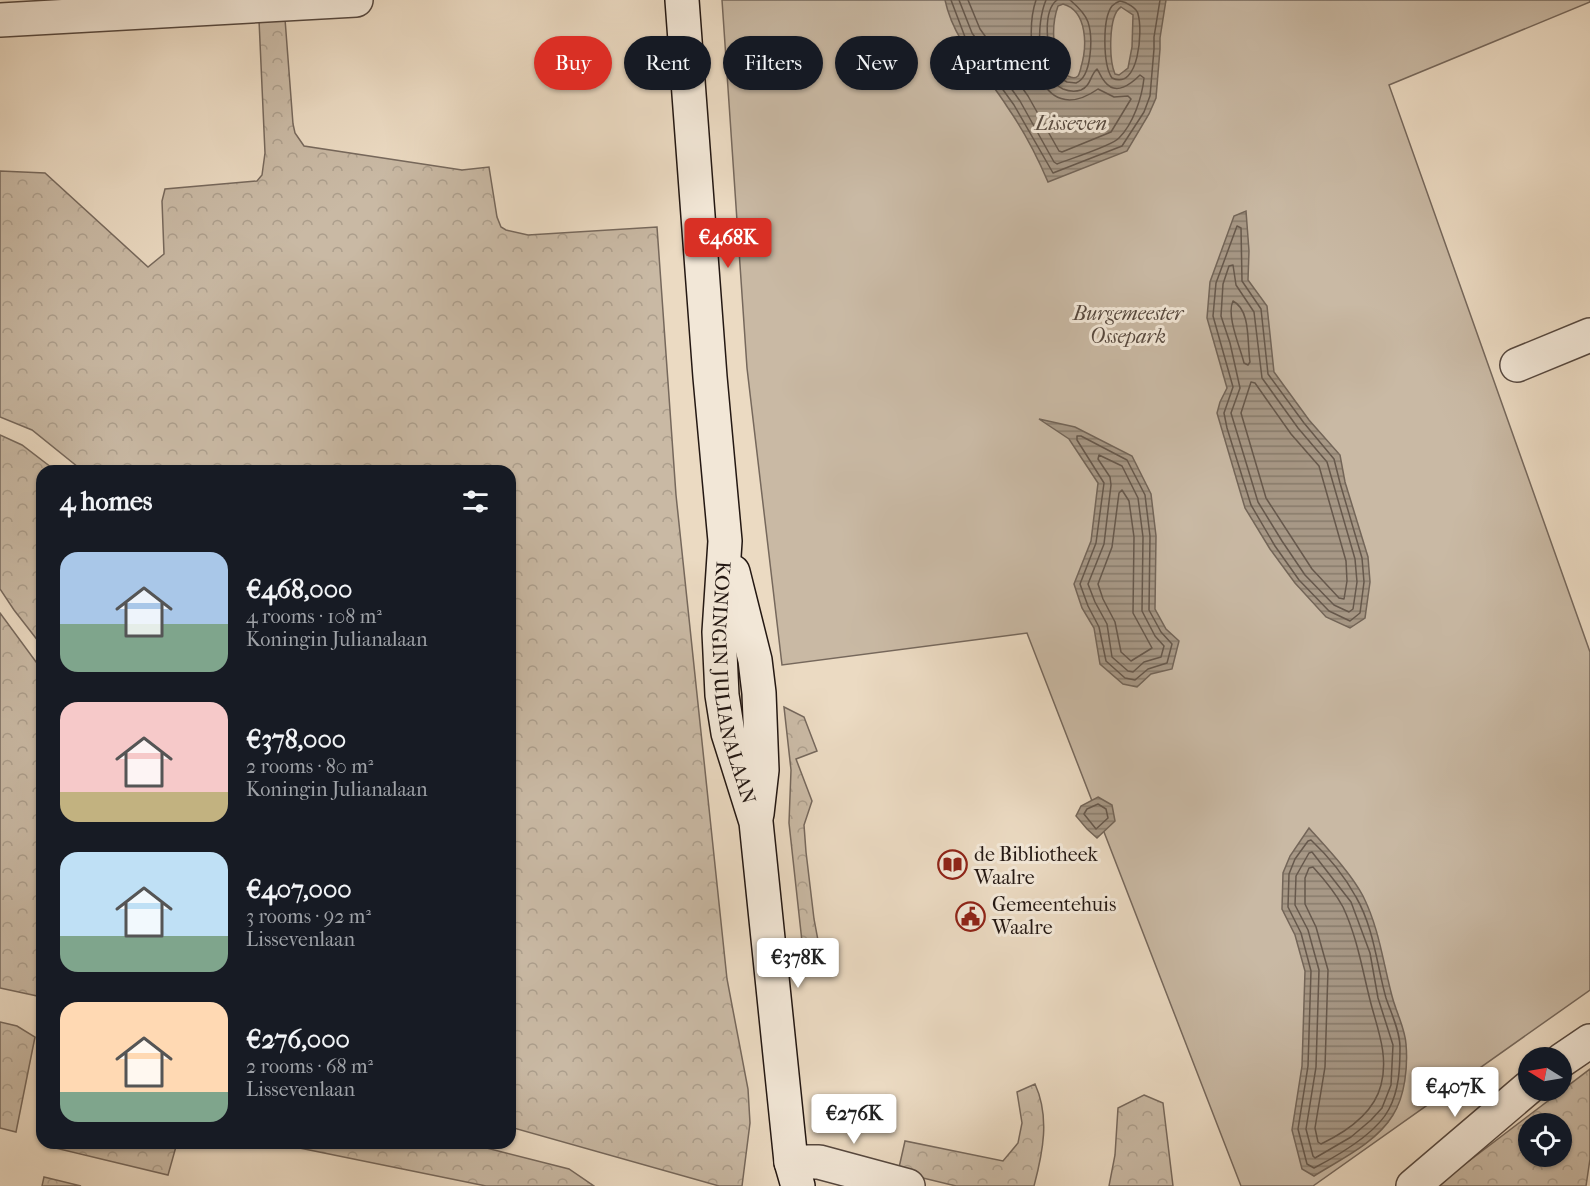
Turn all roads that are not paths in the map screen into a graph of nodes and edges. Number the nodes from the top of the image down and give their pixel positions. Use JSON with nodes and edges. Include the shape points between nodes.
{"nodes":[{"id":1,"x":356,"y":0,"type":"edge"},
{"id":2,"x":682,"y":0,"type":"edge"},
{"id":3,"x":0,"y":20,"type":"edge"},
{"id":4,"x":1590,"y":335,"type":"edge"},
{"id":5,"x":1517,"y":365,"type":"dead end"},
{"id":6,"x":1590,"y":1041,"type":"edge"},
{"id":7,"x":1572,"y":1053,"type":"edge"},
{"id":8,"x":1518,"y":1097,"type":"edge"},
{"id":9,"x":791,"y":1178,"type":"edge"},
{"id":10,"x":908,"y":1186,"type":"edge"},
{"id":11,"x":1413,"y":1186,"type":"edge"}],
"edges":[{"from":1,"to":3,"type":"main road"},
{"from":2,"to":9,"type":"main road","name":"KONINGIN JULIANALAAN","via":[[725,542],[755,660],[759,693],[762,770],[756,822]]},
{"from":4,"to":5,"type":"main road"},
{"from":6,"to":7,"type":"main road"},
{"from":8,"to":11,"type":"main road"},
{"from":9,"to":10,"type":"main road","via":[[819,1162]]}]}
